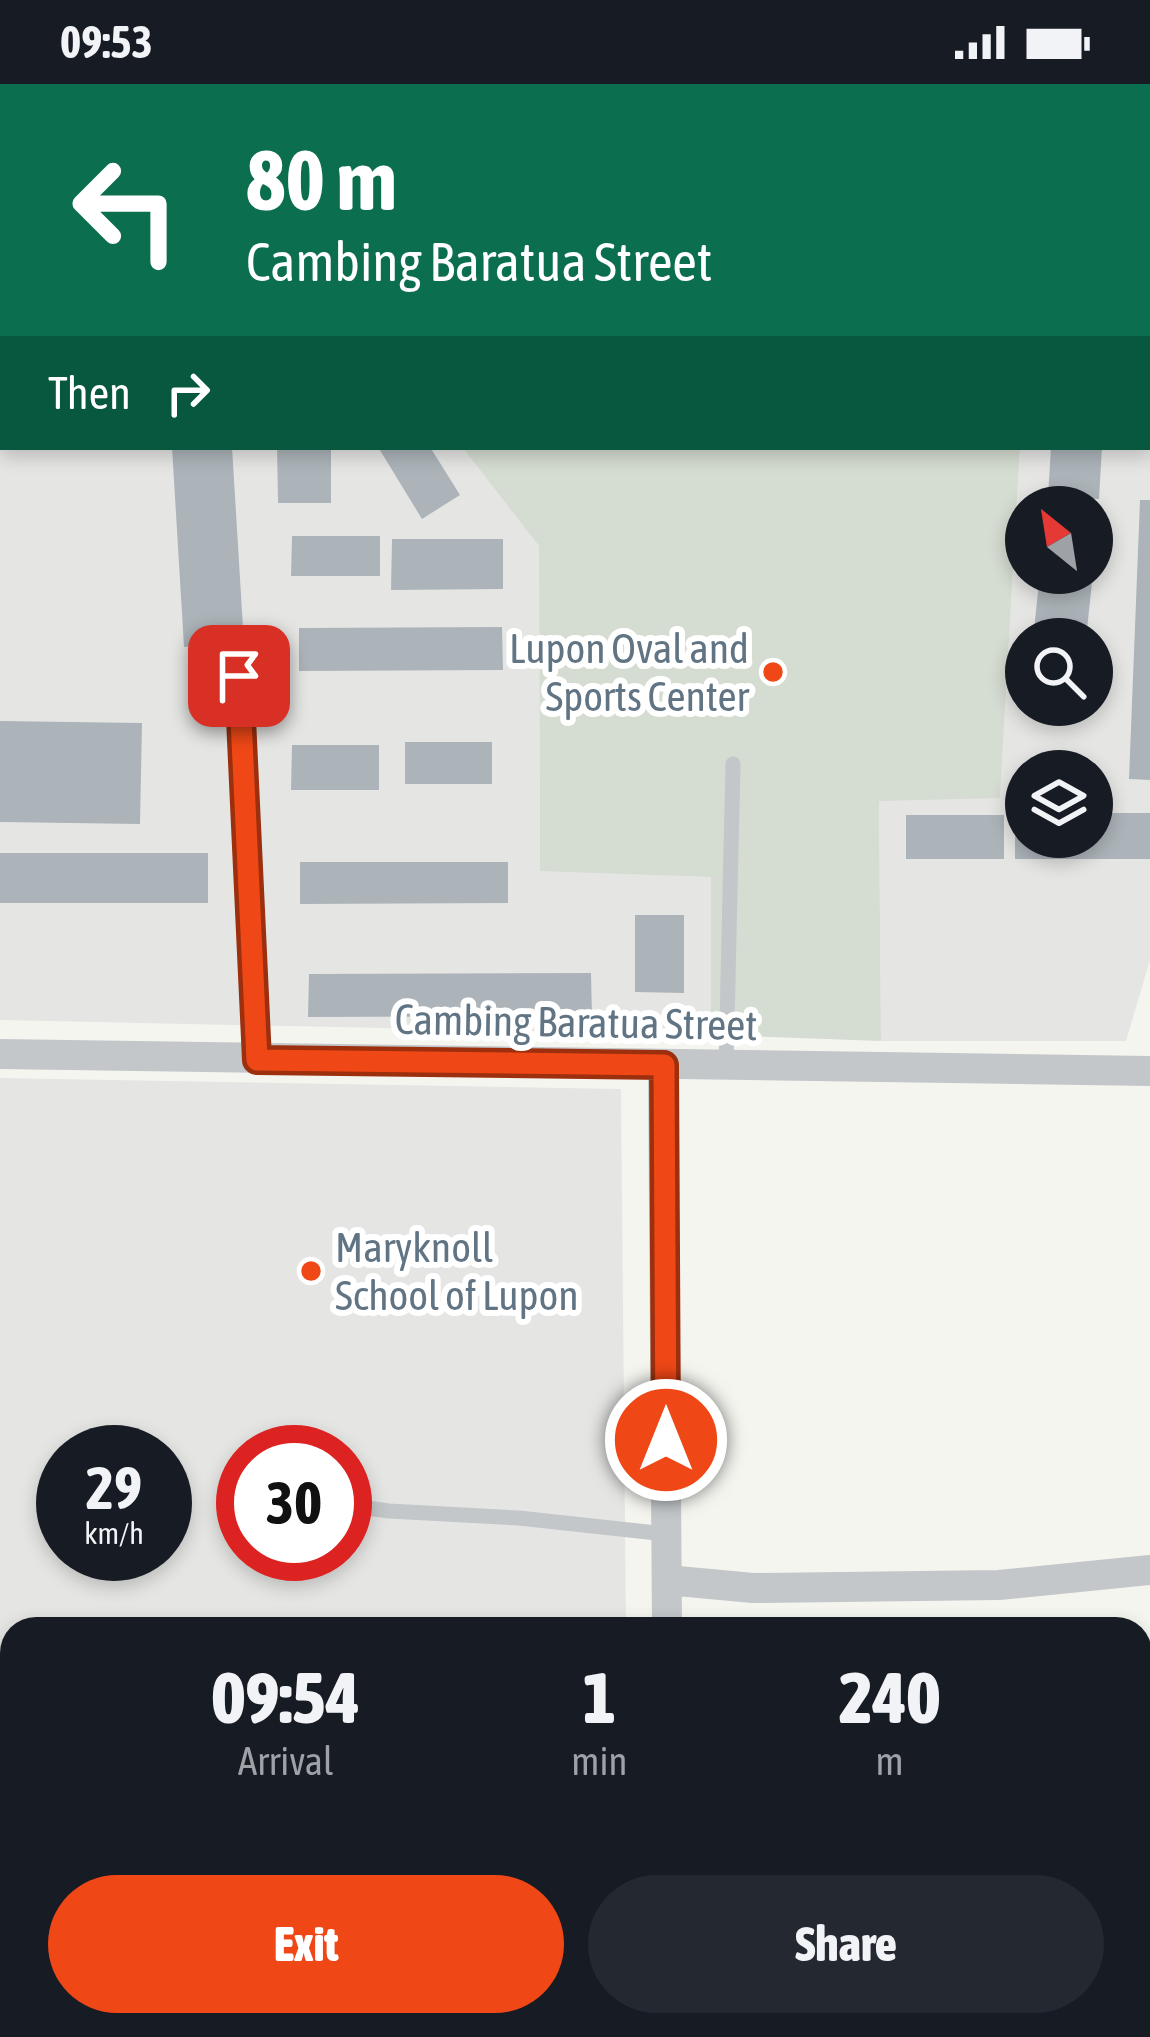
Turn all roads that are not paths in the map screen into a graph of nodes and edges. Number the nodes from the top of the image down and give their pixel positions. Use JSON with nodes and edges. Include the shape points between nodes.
{"nodes":[{"id":1,"x":239,"y":676,"type":"dead end"},
{"id":2,"x":733,"y":764,"type":"dead end"},
{"id":3,"x":0,"y":1054,"type":"edge"},
{"id":4,"x":257,"y":1060,"type":"junction"},
{"id":5,"x":664,"y":1065,"type":"junction"},
{"id":6,"x":726,"y":1066,"type":"junction"},
{"id":7,"x":1150,"y":1071,"type":"edge"},
{"id":8,"x":372,"y":1509,"type":"edge"},
{"id":9,"x":666,"y":1534,"type":"junction"},
{"id":10,"x":1150,"y":1570,"type":"edge"},
{"id":11,"x":667,"y":1580,"type":"junction"},
{"id":12,"x":667,"y":1617,"type":"edge"}],
"edges":[{"from":1,"to":4,"type":"lane"},
{"from":2,"to":6,"type":"lane"},
{"from":3,"to":4,"type":"street","name":"Cambing Baratua Street"},
{"from":4,"to":5,"type":"street","name":"Cambing Baratua Street"},
{"from":5,"to":6,"type":"street","name":"Cambing Baratua Street"},
{"from":5,"to":9,"type":"street"},
{"from":6,"to":7,"type":"street","name":"Cambing Baratua Street"},
{"from":8,"to":9,"type":"lane"},
{"from":9,"to":11,"type":"street"},
{"from":10,"to":11,"type":"street","via":[[999,1585],[753,1588]]},
{"from":11,"to":12,"type":"street"}]}
